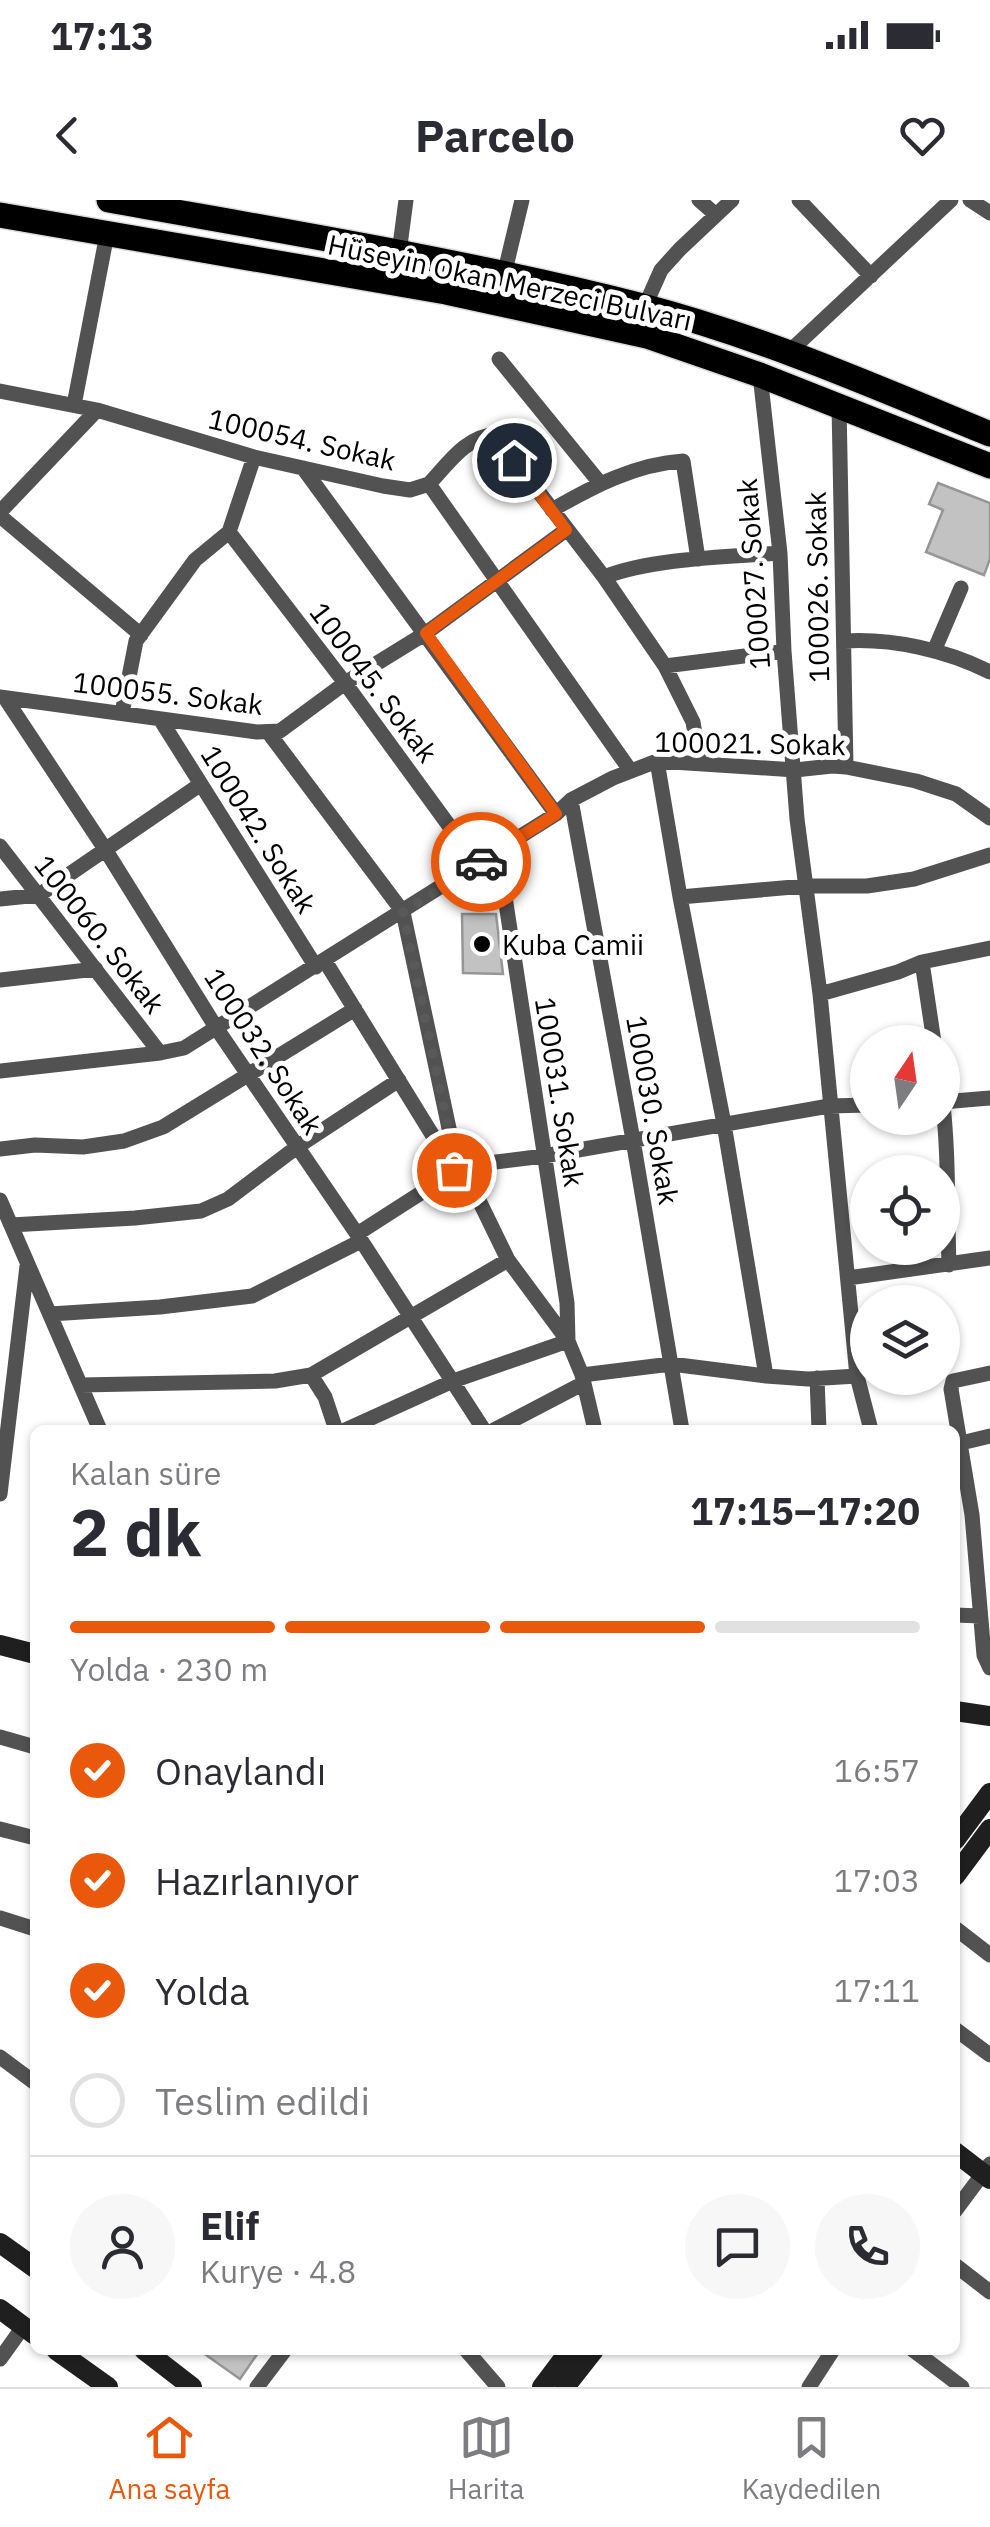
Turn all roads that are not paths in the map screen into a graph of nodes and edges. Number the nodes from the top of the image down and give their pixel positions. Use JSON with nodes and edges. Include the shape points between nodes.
{"nodes":[{"id":1,"x":109,"y":200,"type":"edge"},
{"id":2,"x":406,"y":200,"type":"edge"},
{"id":3,"x":522,"y":200,"type":"edge"},
{"id":4,"x":699,"y":200,"type":"edge"},
{"id":5,"x":732,"y":200,"type":"edge"},
{"id":6,"x":799,"y":200,"type":"edge"},
{"id":7,"x":951,"y":200,"type":"edge"},
{"id":8,"x":970,"y":200,"type":"edge"},
{"id":9,"x":174,"y":206,"type":"edge"},
{"id":10,"x":990,"y":213,"type":"edge"},
{"id":11,"x":0,"y":215,"type":"edge"},
{"id":12,"x":716,"y":215,"type":"junction"},
{"id":13,"x":107,"y":234,"type":"junction"},
{"id":14,"x":399,"y":253,"type":"junction"},
{"id":15,"x":504,"y":275,"type":"junction"},
{"id":16,"x":871,"y":276,"type":"junction"},
{"id":17,"x":645,"y":306,"type":"junction"},
{"id":18,"x":790,"y":352,"type":"junction"},
{"id":19,"x":499,"y":359,"type":"dead end"},
{"id":20,"x":760,"y":375,"type":"junction"},
{"id":21,"x":0,"y":392,"type":"edge"},
{"id":22,"x":74,"y":405,"type":"junction"},
{"id":23,"x":839,"y":406,"type":"junction"},
{"id":24,"x":97,"y":410,"type":"junction"},
{"id":25,"x":990,"y":434,"type":"edge"},
{"id":26,"x":254,"y":457,"type":"junction"},
{"id":27,"x":990,"y":466,"type":"edge"},
{"id":28,"x":303,"y":468,"type":"junction"},
{"id":29,"x":600,"y":483,"type":"junction"},
{"id":30,"x":428,"y":484,"type":"junction"},
{"id":31,"x":552,"y":510,"type":"junction"},
{"id":32,"x":0,"y":514,"type":"edge"},
{"id":33,"x":566,"y":530,"type":"junction"},
{"id":34,"x":230,"y":532,"type":"junction"},
{"id":35,"x":780,"y":553,"type":"junction"},
{"id":36,"x":698,"y":559,"type":"junction"},
{"id":37,"x":604,"y":577,"type":"junction"},
{"id":38,"x":498,"y":580,"type":"junction"},
{"id":39,"x":960,"y":588,"type":"dead end"},
{"id":40,"x":426,"y":633,"type":"junction"},
{"id":41,"x":141,"y":634,"type":"junction"},
{"id":42,"x":844,"y":640,"type":"junction"},
{"id":43,"x":784,"y":651,"type":"junction"},
{"id":44,"x":934,"y":651,"type":"junction"},
{"id":45,"x":665,"y":666,"type":"junction"},
{"id":46,"x":990,"y":672,"type":"edge"},
{"id":47,"x":345,"y":683,"type":"junction"},
{"id":48,"x":2,"y":698,"type":"edge"},
{"id":49,"x":122,"y":714,"type":"junction"},
{"id":50,"x":160,"y":719,"type":"junction"},
{"id":51,"x":268,"y":732,"type":"junction"},
{"id":52,"x":657,"y":761,"type":"junction"},
{"id":53,"x":700,"y":764,"type":"junction"},
{"id":54,"x":846,"y":768,"type":"junction"},
{"id":55,"x":630,"y":770,"type":"junction"},
{"id":56,"x":795,"y":770,"type":"junction"},
{"id":57,"x":202,"y":784,"type":"junction"},
{"id":58,"x":571,"y":800,"type":"junction"},
{"id":59,"x":556,"y":814,"type":"junction"},
{"id":60,"x":990,"y":818,"type":"edge"},
{"id":61,"x":0,"y":846,"type":"edge"},
{"id":62,"x":105,"y":849,"type":"junction"},
{"id":63,"x":498,"y":851,"type":"junction"},
{"id":64,"x":990,"y":855,"type":"edge"},
{"id":65,"x":477,"y":864,"type":"junction"},
{"id":66,"x":806,"y":886,"type":"junction"},
{"id":67,"x":39,"y":895,"type":"junction"},
{"id":68,"x":680,"y":897,"type":"junction"},
{"id":69,"x":0,"y":899,"type":"edge"},
{"id":70,"x":403,"y":912,"type":"junction"},
{"id":71,"x":990,"y":948,"type":"edge"},
{"id":72,"x":922,"y":962,"type":"junction"},
{"id":73,"x":321,"y":964,"type":"junction"},
{"id":74,"x":96,"y":968,"type":"junction"},
{"id":75,"x":0,"y":980,"type":"edge"},
{"id":76,"x":820,"y":994,"type":"junction"},
{"id":77,"x":355,"y":1009,"type":"junction"},
{"id":78,"x":931,"y":1025,"type":"edge"},
{"id":79,"x":217,"y":1028,"type":"junction"},
{"id":80,"x":160,"y":1053,"type":"junction"},
{"id":81,"x":0,"y":1070,"type":"edge"},
{"id":82,"x":248,"y":1075,"type":"junction"},
{"id":83,"x":399,"y":1080,"type":"junction"},
{"id":84,"x":990,"y":1098,"type":"edge"},
{"id":85,"x":960,"y":1099,"type":"edge"},
{"id":86,"x":850,"y":1105,"type":"edge"},
{"id":87,"x":829,"y":1106,"type":"junction"},
{"id":88,"x":724,"y":1124,"type":"junction"},
{"id":89,"x":634,"y":1140,"type":"junction"},
{"id":90,"x":297,"y":1147,"type":"junction"},
{"id":91,"x":0,"y":1149,"type":"edge"},
{"id":92,"x":544,"y":1156,"type":"junction"},
{"id":93,"x":458,"y":1168,"type":"junction"},
{"id":94,"x":0,"y":1200,"type":"edge"},
{"id":95,"x":11,"y":1226,"type":"junction"},
{"id":96,"x":359,"y":1238,"type":"junction"},
{"id":97,"x":990,"y":1258,"type":"edge"},
{"id":98,"x":508,"y":1260,"type":"junction"},
{"id":99,"x":27,"y":1262,"type":"junction"},
{"id":100,"x":960,"y":1263,"type":"edge"},
{"id":101,"x":949,"y":1265,"type":"edge"},
{"id":102,"x":848,"y":1278,"type":"junction"},
{"id":103,"x":850,"y":1300,"type":"edge"},
{"id":104,"x":50,"y":1314,"type":"junction"},
{"id":105,"x":410,"y":1316,"type":"junction"},
{"id":106,"x":568,"y":1341,"type":"junction"},
{"id":107,"x":671,"y":1364,"type":"junction"},
{"id":108,"x":990,"y":1373,"type":"edge"},
{"id":109,"x":311,"y":1375,"type":"junction"},
{"id":110,"x":766,"y":1376,"type":"junction"},
{"id":111,"x":850,"y":1376,"type":"edge"},
{"id":112,"x":817,"y":1378,"type":"junction"},
{"id":113,"x":583,"y":1379,"type":"junction"},
{"id":114,"x":453,"y":1382,"type":"junction"},
{"id":115,"x":81,"y":1385,"type":"junction"},
{"id":116,"x":862,"y":1395,"type":"edge"},
{"id":117,"x":98,"y":1425,"type":"edge"},
{"id":118,"x":334,"y":1425,"type":"edge"},
{"id":119,"x":356,"y":1425,"type":"edge"},
{"id":120,"x":481,"y":1425,"type":"edge"},
{"id":121,"x":503,"y":1425,"type":"edge"},
{"id":122,"x":594,"y":1425,"type":"edge"},
{"id":123,"x":681,"y":1425,"type":"edge"},
{"id":124,"x":819,"y":1425,"type":"edge"},
{"id":125,"x":870,"y":1425,"type":"edge"},
{"id":126,"x":958,"y":1425,"type":"edge"},
{"id":127,"x":990,"y":1436,"type":"edge"},
{"id":128,"x":960,"y":1438,"type":"edge"},
{"id":129,"x":961,"y":1443,"type":"junction"},
{"id":130,"x":0,"y":1494,"type":"edge"},
{"id":131,"x":963,"y":1516,"type":"edge"},
{"id":132,"x":990,"y":1575,"type":"edge"},
{"id":133,"x":978,"y":1594,"type":"junction"},
{"id":134,"x":960,"y":1615,"type":"edge"},
{"id":135,"x":980,"y":1616,"type":"junction"},
{"id":136,"x":0,"y":1645,"type":"edge"},
{"id":137,"x":30,"y":1653,"type":"edge"},
{"id":138,"x":990,"y":1668,"type":"edge"},
{"id":139,"x":960,"y":1712,"type":"edge"},
{"id":140,"x":990,"y":1716,"type":"edge"},
{"id":141,"x":0,"y":1738,"type":"edge"},
{"id":142,"x":30,"y":1746,"type":"edge"},
{"id":143,"x":990,"y":1793,"type":"edge"},
{"id":144,"x":990,"y":1828,"type":"edge"},
{"id":145,"x":0,"y":1829,"type":"edge"},
{"id":146,"x":960,"y":1833,"type":"edge"},
{"id":147,"x":30,"y":1837,"type":"edge"},
{"id":148,"x":960,"y":1869,"type":"edge"},
{"id":149,"x":0,"y":1918,"type":"edge"},
{"id":150,"x":30,"y":1928,"type":"edge"},
{"id":151,"x":960,"y":1932,"type":"edge"},
{"id":152,"x":990,"y":1955,"type":"edge"},
{"id":153,"x":960,"y":2033,"type":"edge"},
{"id":154,"x":990,"y":2055,"type":"edge"},
{"id":155,"x":0,"y":2057,"type":"edge"},
{"id":156,"x":30,"y":2078,"type":"edge"},
{"id":157,"x":960,"y":2155,"type":"edge"},
{"id":158,"x":988,"y":2172,"type":"edge"},
{"id":159,"x":960,"y":2205,"type":"edge"},
{"id":160,"x":0,"y":2243,"type":"edge"},
{"id":161,"x":30,"y":2264,"type":"edge"},
{"id":162,"x":960,"y":2269,"type":"edge"},
{"id":163,"x":990,"y":2292,"type":"edge"},
{"id":164,"x":0,"y":2309,"type":"edge"},
{"id":165,"x":29,"y":2331,"type":"edge"},
{"id":166,"x":63,"y":2355,"type":"edge"},
{"id":167,"x":150,"y":2355,"type":"edge"},
{"id":168,"x":281,"y":2355,"type":"edge"},
{"id":169,"x":470,"y":2355,"type":"edge"},
{"id":170,"x":566,"y":2355,"type":"edge"},
{"id":171,"x":590,"y":2355,"type":"edge"},
{"id":172,"x":822,"y":2355,"type":"edge"},
{"id":173,"x":920,"y":2355,"type":"edge"},
{"id":174,"x":0,"y":2359,"type":"edge"},
{"id":175,"x":108,"y":2387,"type":"edge"},
{"id":176,"x":192,"y":2387,"type":"edge"},
{"id":177,"x":257,"y":2387,"type":"edge"},
{"id":178,"x":498,"y":2387,"type":"edge"},
{"id":179,"x":542,"y":2387,"type":"edge"},
{"id":180,"x":566,"y":2387,"type":"edge"},
{"id":181,"x":809,"y":2387,"type":"edge"},
{"id":182,"x":962,"y":2387,"type":"edge"}],
"edges":[{"from":1,"to":9,"type":"main road","name":"Hüseyin Okan Merzeci Bulvarı"},
{"from":2,"to":14,"type":"street"},
{"from":3,"to":15,"type":"street"},
{"from":4,"to":12,"type":"street"},
{"from":5,"to":12,"type":"street"},
{"from":6,"to":16,"type":"street"},
{"from":7,"to":16,"type":"street"},
{"from":8,"to":10,"type":"street"},
{"from":9,"to":14,"type":"main road","name":"Hüseyin Okan Merzeci Bulvarı"},
{"from":11,"to":13,"type":"main road","name":"Hüseyin Okan Merzeci Bulvarı"},
{"from":12,"to":17,"type":"street","via":[[661,270]]},
{"from":13,"to":20,"type":"main road","name":"Hüseyin Okan Merzeci Bulvarı","via":[[446,292],[647,336]]},
{"from":13,"to":22,"type":"street"},
{"from":14,"to":15,"type":"main road","name":"Hüseyin Okan Merzeci Bulvarı"},
{"from":15,"to":17,"type":"main road","name":"Hüseyin Okan Merzeci Bulvarı"},
{"from":16,"to":18,"type":"street"},
{"from":17,"to":18,"type":"main road","name":"Hüseyin Okan Merzeci Bulvarı"},
{"from":18,"to":25,"type":"main road","name":"Hüseyin Okan Merzeci Bulvarı"},
{"from":19,"to":29,"type":"street"},
{"from":20,"to":23,"type":"main road","name":"Hüseyin Okan Merzeci Bulvarı"},
{"from":20,"to":35,"type":"street","name":"100027. Sokak"},
{"from":21,"to":22,"type":"street","name":"100054. Sokak"},
{"from":22,"to":24,"type":"street","name":"100054. Sokak"},
{"from":23,"to":27,"type":"main road","name":"Hüseyin Okan Merzeci Bulvarı"},
{"from":23,"to":42,"type":"street","name":"100026. Sokak"},
{"from":24,"to":26,"type":"street","name":"100054. Sokak"},
{"from":24,"to":32,"type":"street"},
{"from":26,"to":28,"type":"street","name":"100054. Sokak"},
{"from":26,"to":34,"type":"street"},
{"from":28,"to":30,"type":"street","name":"100054. Sokak","via":[[410,490]]},
{"from":28,"to":40,"type":"street"},
{"from":29,"to":31,"type":"street"},
{"from":29,"to":36,"type":"street","via":[[683,460]]},
{"from":30,"to":31,"type":"street","via":[[481,435],[495,434]]},
{"from":30,"to":38,"type":"street","name":"100054. Sokak"},
{"from":31,"to":33,"type":"street"},
{"from":32,"to":41,"type":"street"},
{"from":33,"to":37,"type":"street"},
{"from":33,"to":38,"type":"street","name":"100055. Sokak"},
{"from":34,"to":41,"type":"street","via":[[194,560]]},
{"from":34,"to":47,"type":"street","name":"100045. Sokak"},
{"from":35,"to":36,"type":"street"},
{"from":35,"to":43,"type":"street","name":"100027. Sokak"},
{"from":36,"to":37,"type":"street"},
{"from":37,"to":45,"type":"street"},
{"from":38,"to":40,"type":"street","name":"100055. Sokak"},
{"from":38,"to":55,"type":"street","name":"100054. Sokak"},
{"from":39,"to":44,"type":"street"},
{"from":40,"to":47,"type":"street","name":"100055. Sokak"},
{"from":40,"to":59,"type":"street"},
{"from":41,"to":49,"type":"street"},
{"from":42,"to":44,"type":"street"},
{"from":42,"to":54,"type":"street","name":"100026. Sokak"},
{"from":43,"to":45,"type":"street"},
{"from":43,"to":56,"type":"street","name":"100027. Sokak"},
{"from":44,"to":46,"type":"street"},
{"from":45,"to":53,"type":"street","via":[[693,722]]},
{"from":47,"to":51,"type":"street","name":"100055. Sokak","via":[[280,731]]},
{"from":47,"to":65,"type":"street","name":"100045. Sokak"},
{"from":48,"to":49,"type":"street","name":"100055. Sokak"},
{"from":48,"to":62,"type":"street","name":"100032. Sokak"},
{"from":49,"to":50,"type":"street","name":"100055. Sokak"},
{"from":50,"to":51,"type":"street","name":"100055. Sokak"},
{"from":50,"to":57,"type":"street","name":"100042. Sokak"},
{"from":51,"to":70,"type":"street"},
{"from":52,"to":53,"type":"street","name":"100021. Sokak"},
{"from":52,"to":55,"type":"street","name":"100021. Sokak"},
{"from":52,"to":68,"type":"street"},
{"from":53,"to":56,"type":"street","name":"100021. Sokak"},
{"from":54,"to":56,"type":"street","name":"100021. Sokak"},
{"from":54,"to":60,"type":"street","name":"100021. Sokak","via":[[916,780],[956,794]]},
{"from":55,"to":58,"type":"street","name":"100021. Sokak"},
{"from":56,"to":66,"type":"street","name":"100027. Sokak"},
{"from":57,"to":62,"type":"street"},
{"from":57,"to":73,"type":"street","name":"100042. Sokak"},
{"from":58,"to":59,"type":"street","name":"100021. Sokak"},
{"from":58,"to":89,"type":"street","name":"100030. Sokak"},
{"from":59,"to":63,"type":"street","name":"100021. Sokak"},
{"from":61,"to":67,"type":"street","name":"100060. Sokak"},
{"from":62,"to":67,"type":"street"},
{"from":62,"to":79,"type":"street","name":"100032. Sokak"},
{"from":63,"to":65,"type":"street","name":"100021. Sokak"},
{"from":63,"to":92,"type":"street","name":"100031. Sokak"},
{"from":64,"to":66,"type":"street","via":[[914,879]]},
{"from":65,"to":70,"type":"street","name":"100021. Sokak"},
{"from":66,"to":68,"type":"street"},
{"from":66,"to":76,"type":"street","name":"100027. Sokak"},
{"from":67,"to":69,"type":"street"},
{"from":67,"to":74,"type":"street","name":"100060. Sokak"},
{"from":68,"to":88,"type":"street"},
{"from":70,"to":73,"type":"street","name":"100021. Sokak"},
{"from":70,"to":93,"type":"street"},
{"from":71,"to":72,"type":"street"},
{"from":72,"to":76,"type":"street"},
{"from":72,"to":78,"type":"street"},
{"from":73,"to":77,"type":"street","name":"100042. Sokak"},
{"from":73,"to":79,"type":"street","name":"100021. Sokak"},
{"from":74,"to":75,"type":"street"},
{"from":74,"to":80,"type":"street","name":"100060. Sokak"},
{"from":76,"to":87,"type":"street","name":"100027. Sokak"},
{"from":77,"to":82,"type":"street"},
{"from":77,"to":83,"type":"street","name":"100042. Sokak"},
{"from":79,"to":80,"type":"street","name":"100021. Sokak","via":[[184,1048]]},
{"from":79,"to":82,"type":"street","name":"100032. Sokak"},
{"from":80,"to":81,"type":"street","name":"100021. Sokak"},
{"from":82,"to":90,"type":"street","name":"100032. Sokak"},
{"from":82,"to":91,"type":"street","via":[[163,1127],[124,1141]]},
{"from":83,"to":90,"type":"street"},
{"from":83,"to":93,"type":"street","name":"100042. Sokak"},
{"from":84,"to":85,"type":"street"},
{"from":86,"to":87,"type":"street"},
{"from":87,"to":88,"type":"street"},
{"from":87,"to":102,"type":"street","name":"100027. Sokak"},
{"from":88,"to":89,"type":"street"},
{"from":88,"to":110,"type":"street"},
{"from":89,"to":92,"type":"street"},
{"from":89,"to":107,"type":"street","name":"100030. Sokak"},
{"from":90,"to":95,"type":"street","via":[[228,1200],[201,1212]]},
{"from":90,"to":96,"type":"street","name":"100032. Sokak"},
{"from":92,"to":93,"type":"street"},
{"from":92,"to":106,"type":"street","name":"100031. Sokak"},
{"from":93,"to":96,"type":"street"},
{"from":93,"to":98,"type":"street"},
{"from":94,"to":95,"type":"street"},
{"from":95,"to":99,"type":"street"},
{"from":96,"to":104,"type":"street","via":[[252,1296]]},
{"from":96,"to":105,"type":"street","name":"100032. Sokak"},
{"from":97,"to":100,"type":"street"},
{"from":98,"to":105,"type":"street"},
{"from":98,"to":106,"type":"street"},
{"from":99,"to":104,"type":"street"},
{"from":99,"to":130,"type":"street"},
{"from":101,"to":102,"type":"street"},
{"from":102,"to":103,"type":"street","name":"100027. Sokak"},
{"from":104,"to":115,"type":"street"},
{"from":105,"to":109,"type":"street"},
{"from":105,"to":114,"type":"street","name":"100032. Sokak"},
{"from":106,"to":113,"type":"street"},
{"from":106,"to":114,"type":"street"},
{"from":107,"to":110,"type":"street"},
{"from":107,"to":113,"type":"street"},
{"from":107,"to":123,"type":"street","name":"100030. Sokak"},
{"from":108,"to":126,"type":"street","via":[[953,1381]]},
{"from":109,"to":115,"type":"street"},
{"from":109,"to":118,"type":"street"},
{"from":110,"to":112,"type":"street"},
{"from":111,"to":112,"type":"street"},
{"from":112,"to":124,"type":"street"},
{"from":113,"to":121,"type":"street"},
{"from":113,"to":122,"type":"street"},
{"from":114,"to":119,"type":"street"},
{"from":114,"to":120,"type":"street","name":"100032. Sokak"},
{"from":115,"to":117,"type":"street"},
{"from":116,"to":125,"type":"street","name":"100027. Sokak"},
{"from":127,"to":129,"type":"street"},
{"from":128,"to":129,"type":"street"},
{"from":129,"to":131,"type":"street"},
{"from":131,"to":133,"type":"street"},
{"from":132,"to":133,"type":"street"},
{"from":133,"to":135,"type":"street"},
{"from":134,"to":135,"type":"street"},
{"from":135,"to":138,"type":"street"},
{"from":136,"to":137,"type":"street"},
{"from":139,"to":140,"type":"street"},
{"from":141,"to":142,"type":"street"},
{"from":143,"to":146,"type":"street"},
{"from":144,"to":148,"type":"street"},
{"from":145,"to":147,"type":"street"},
{"from":149,"to":150,"type":"street"},
{"from":151,"to":152,"type":"street"},
{"from":153,"to":154,"type":"street"},
{"from":155,"to":156,"type":"street"},
{"from":157,"to":158,"type":"street"},
{"from":158,"to":159,"type":"street"},
{"from":160,"to":161,"type":"street"},
{"from":162,"to":163,"type":"street"},
{"from":164,"to":165,"type":"street"},
{"from":165,"to":174,"type":"street"},
{"from":166,"to":175,"type":"street"},
{"from":167,"to":176,"type":"street"},
{"from":168,"to":177,"type":"street"},
{"from":169,"to":178,"type":"street"},
{"from":170,"to":179,"type":"street"},
{"from":171,"to":180,"type":"street"},
{"from":172,"to":181,"type":"street"},
{"from":173,"to":182,"type":"street"}]}
